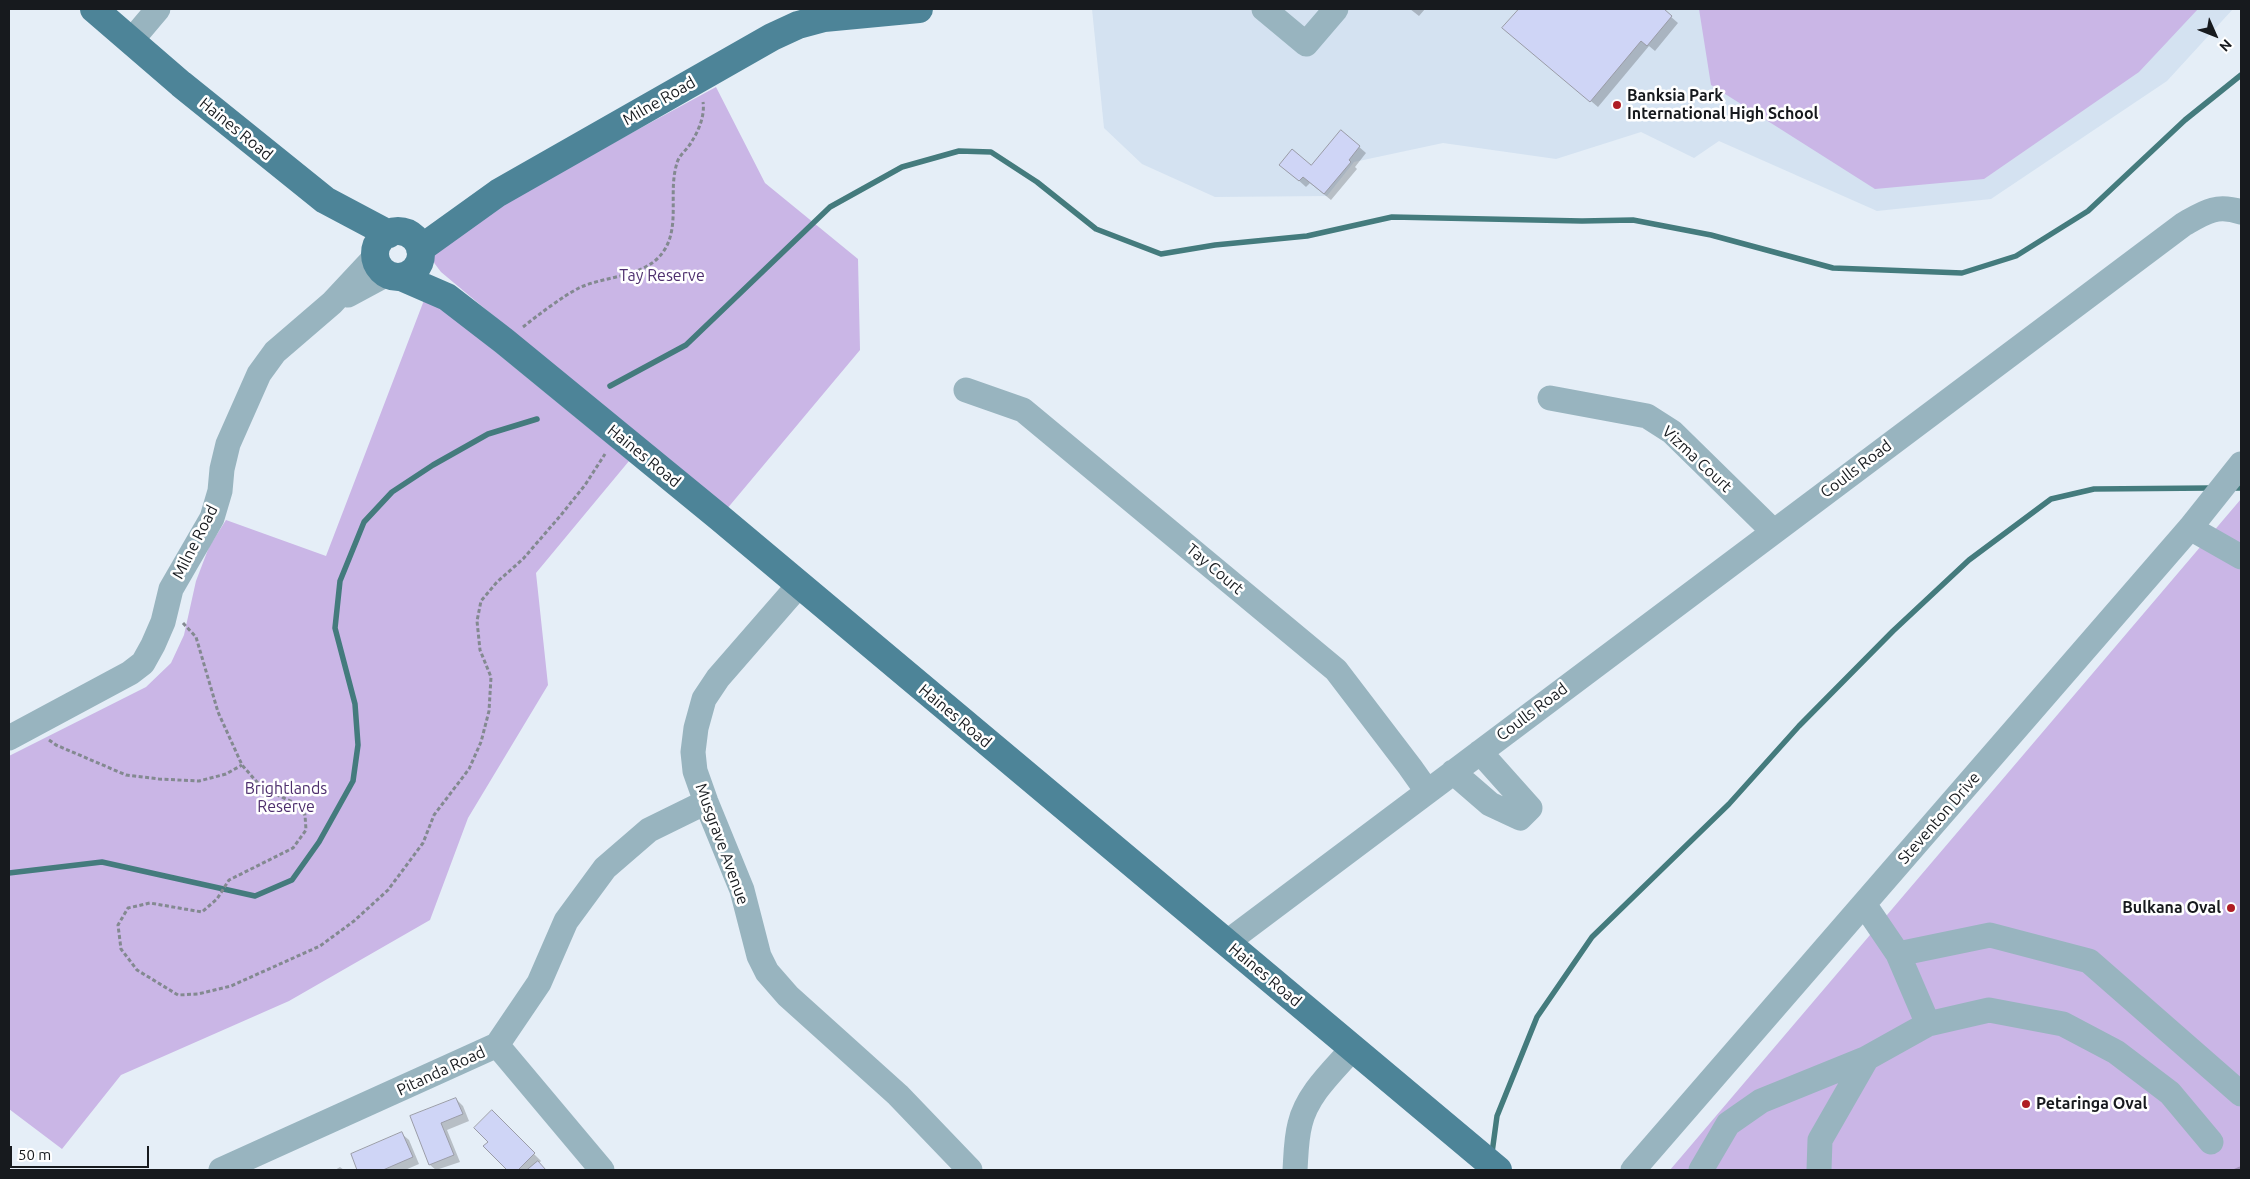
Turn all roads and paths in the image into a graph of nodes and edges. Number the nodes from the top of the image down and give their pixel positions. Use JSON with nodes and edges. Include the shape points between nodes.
{"nodes":[{"id":1,"x":94,"y":9,"type":"edge"},
{"id":2,"x":158,"y":9,"type":"edge"},
{"id":3,"x":914,"y":9,"type":"edge"},
{"id":4,"x":1264,"y":9,"type":"edge"},
{"id":5,"x":1336,"y":9,"type":"edge"},
{"id":6,"x":131,"y":41,"type":"junction"},
{"id":7,"x":698,"y":78,"type":"junction"},
{"id":8,"x":2241,"y":212,"type":"edge"},
{"id":9,"x":396,"y":254,"type":"junction"},
{"id":10,"x":504,"y":341,"type":"junction"},
{"id":11,"x":966,"y":390,"type":"dead end"},
{"id":12,"x":1550,"y":398,"type":"dead end"},
{"id":13,"x":619,"y":435,"type":"junction"},
{"id":14,"x":2236,"y":470,"type":"edge"},
{"id":15,"x":2190,"y":528,"type":"junction"},
{"id":16,"x":1773,"y":531,"type":"junction"},
{"id":17,"x":2241,"y":558,"type":"edge"},
{"id":18,"x":800,"y":585,"type":"junction"},
{"id":19,"x":165,"y":614,"type":"junction"},
{"id":20,"x":30,"y":726,"type":"junction"},
{"id":21,"x":9,"y":738,"type":"edge"},
{"id":22,"x":1480,"y":752,"type":"junction"},
{"id":23,"x":242,"y":765,"type":"junction"},
{"id":24,"x":1452,"y":772,"type":"junction"},
{"id":25,"x":1427,"y":791,"type":"junction"},
{"id":26,"x":706,"y":802,"type":"junction"},
{"id":27,"x":1864,"y":904,"type":"junction"},
{"id":28,"x":1226,"y":942,"type":"junction"},
{"id":29,"x":1898,"y":954,"type":"junction"},
{"id":30,"x":1928,"y":1024,"type":"junction"},
{"id":31,"x":497,"y":1045,"type":"junction"},
{"id":32,"x":1353,"y":1048,"type":"junction"},
{"id":33,"x":1867,"y":1058,"type":"junction"},
{"id":34,"x":2241,"y":1094,"type":"edge"},
{"id":35,"x":2211,"y":1142,"type":"dead end"},
{"id":36,"x":1489,"y":1163,"type":"edge"},
{"id":37,"x":221,"y":1170,"type":"edge"},
{"id":38,"x":602,"y":1170,"type":"edge"},
{"id":39,"x":970,"y":1170,"type":"edge"},
{"id":40,"x":1295,"y":1170,"type":"edge"},
{"id":41,"x":1633,"y":1170,"type":"edge"},
{"id":42,"x":1701,"y":1170,"type":"edge"},
{"id":43,"x":1818,"y":1170,"type":"edge"}],
"edges":[{"from":1,"to":6,"type":"main road","name":"Haines Road"},
{"from":2,"to":6,"type":"street"},
{"from":3,"to":7,"type":"main road","name":"Milne Road","via":[[824,18],[798,25]]},
{"from":4,"to":5,"type":"street","via":[[1306,44]]},
{"from":6,"to":9,"type":"main road","name":"Haines Road"},
{"from":7,"to":9,"type":"main road","name":"Milne Road"},
{"from":7,"to":10,"type":"path","via":[[704,111],[693,141],[677,161],[672,186],[671,233],[664,250],[648,266],[580,288]]},
{"from":8,"to":16,"type":"street","name":"Coulls Road","via":[[2214,208],[2184,224]]},
{"from":9,"to":10,"type":"main road","name":"Haines Road"},
{"from":9,"to":19,"type":"street","name":"Milne Road","via":[[332,302],[275,352],[259,374],[228,444],[212,518],[196,549],[180,570]]},
{"from":10,"to":13,"type":"main road","name":"Haines Road"},
{"from":11,"to":25,"type":"street","name":"Tay Court","via":[[1023,410],[1336,670]]},
{"from":12,"to":16,"type":"street","name":"Vizma Court","via":[[1647,416],[1672,432]]},
{"from":13,"to":18,"type":"main road","name":"Haines Road"},
{"from":13,"to":23,"type":"path","via":[[561,515],[481,601],[477,621],[480,650],[491,676],[489,711],[481,742],[469,769],[434,815],[423,842],[388,890],[320,946],[231,986],[178,995],[137,970],[121,948],[118,925],[128,908],[150,903],[202,912],[217,899],[230,880],[293,848],[306,830],[305,814],[293,802],[263,789]]},
{"from":14,"to":15,"type":"street","name":"Steventon Drive"},
{"from":15,"to":17,"type":"street"},
{"from":15,"to":27,"type":"street","name":"Steventon Drive"},
{"from":16,"to":22,"type":"street","name":"Coulls Road"},
{"from":18,"to":26,"type":"street","name":"Musgrave Avenue","via":[[718,678],[704,699],[693,752],[695,771]]},
{"from":18,"to":28,"type":"main road","name":"Haines Road"},
{"from":19,"to":20,"type":"street","name":"Milne Road","via":[[144,663]]},
{"from":19,"to":23,"type":"path","via":[[186,624],[196,637],[218,712]]},
{"from":20,"to":21,"type":"street","name":"Milne Road"},
{"from":20,"to":23,"type":"path","via":[[56,745],[126,775],[199,781],[226,774]]},
{"from":22,"to":24,"type":"street","name":"Coulls Road"},
{"from":22,"to":24,"type":"street","name":"Coulls Road","via":[[1530,808],[1520,818],[1490,804]]},
{"from":24,"to":25,"type":"street","name":"Coulls Road"},
{"from":25,"to":28,"type":"street","name":"Coulls Road"},
{"from":26,"to":31,"type":"street","name":"Pitanda Road","via":[[649,830],[605,868],[566,921],[539,983]]},
{"from":26,"to":39,"type":"street","name":"Musgrave Avenue","via":[[742,890],[753,938],[767,972],[788,996],[898,1096]]},
{"from":27,"to":29,"type":"street"},
{"from":27,"to":41,"type":"street","name":"Steventon Drive"},
{"from":28,"to":32,"type":"main road","name":"Haines Road"},
{"from":29,"to":30,"type":"street"},
{"from":29,"to":34,"type":"street","via":[[1990,934],[2089,961]]},
{"from":30,"to":33,"type":"street"},
{"from":30,"to":35,"type":"street","via":[[1989,1010],[2063,1024],[2116,1052],[2170,1093]]},
{"from":31,"to":37,"type":"street","name":"Pitanda Road"},
{"from":31,"to":38,"type":"street"},
{"from":32,"to":36,"type":"main road","name":"Haines Road"},
{"from":32,"to":40,"type":"street","via":[[1314,1093],[1307,1106],[1300,1123]]},
{"from":33,"to":42,"type":"street","via":[[1761,1101],[1728,1124]]},
{"from":33,"to":43,"type":"street","via":[[1820,1140]]}]}
